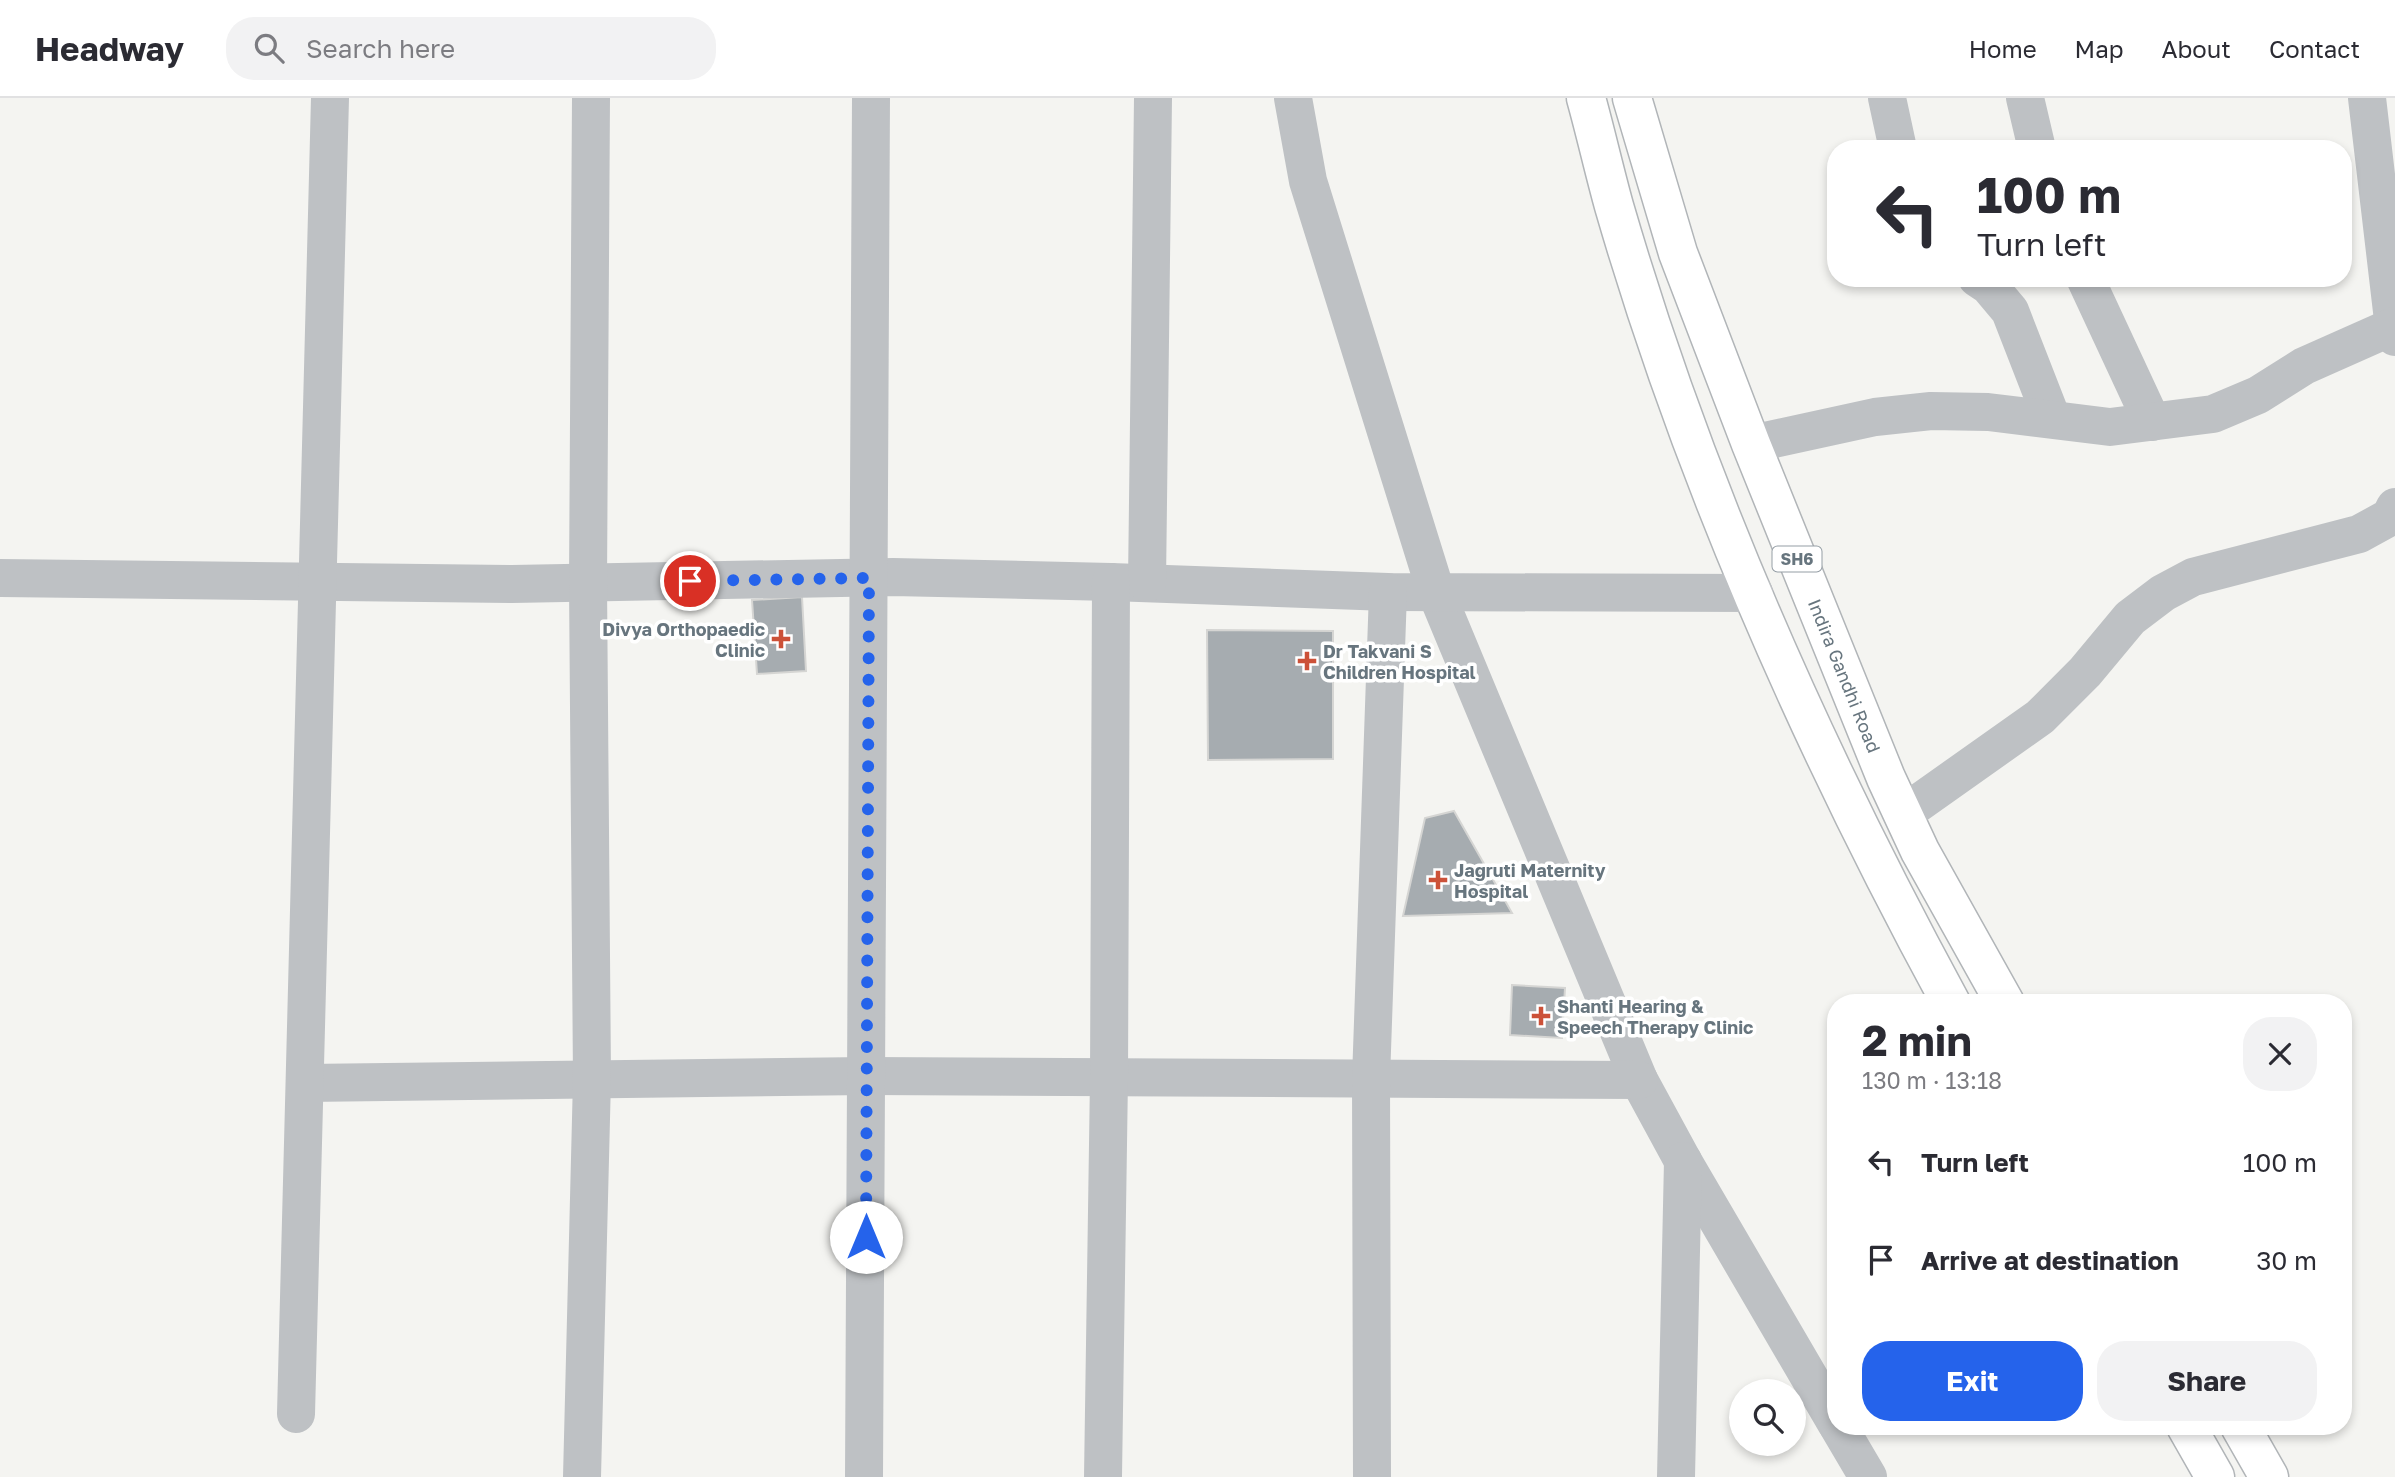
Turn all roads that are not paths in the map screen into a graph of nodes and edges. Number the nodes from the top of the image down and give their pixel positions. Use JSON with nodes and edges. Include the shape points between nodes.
{"nodes":[{"id":1,"x":330,"y":98,"type":"edge"},
{"id":2,"x":592,"y":98,"type":"edge"},
{"id":3,"x":872,"y":98,"type":"edge"},
{"id":4,"x":1153,"y":98,"type":"edge"},
{"id":5,"x":1293,"y":98,"type":"edge"},
{"id":6,"x":1586,"y":98,"type":"edge"},
{"id":7,"x":1632,"y":98,"type":"edge"},
{"id":8,"x":1887,"y":98,"type":"edge"},
{"id":9,"x":2025,"y":98,"type":"edge"},
{"id":10,"x":2367,"y":98,"type":"edge"},
{"id":11,"x":1896,"y":140,"type":"edge"},
{"id":12,"x":2035,"y":140,"type":"edge"},
{"id":13,"x":1990,"y":287,"type":"edge"},
{"id":14,"x":2089,"y":287,"type":"edge"},
{"id":15,"x":2394,"y":331,"type":"edge"},
{"id":16,"x":2052,"y":418,"type":"junction"},
{"id":17,"x":2152,"y":422,"type":"junction"},
{"id":18,"x":1751,"y":444,"type":"junction"},
{"id":19,"x":2395,"y":507,"type":"edge"},
{"id":20,"x":0,"y":578,"type":"edge"},
{"id":21,"x":869,"y":578,"type":"junction"},
{"id":22,"x":318,"y":581,"type":"junction"},
{"id":23,"x":1129,"y":582,"type":"junction"},
{"id":24,"x":588,"y":583,"type":"junction"},
{"id":25,"x":1388,"y":592,"type":"junction"},
{"id":26,"x":1436,"y":592,"type":"junction"},
{"id":27,"x":1754,"y":593,"type":"junction"},
{"id":28,"x":1903,"y":814,"type":"junction"},
{"id":29,"x":1946,"y":994,"type":"edge"},
{"id":30,"x":1999,"y":994,"type":"edge"},
{"id":31,"x":867,"y":1076,"type":"junction"},
{"id":32,"x":1109,"y":1078,"type":"junction"},
{"id":33,"x":593,"y":1079,"type":"junction"},
{"id":34,"x":1371,"y":1079,"type":"junction"},
{"id":35,"x":1639,"y":1080,"type":"junction"},
{"id":36,"x":305,"y":1083,"type":"junction"},
{"id":37,"x":1683,"y":1161,"type":"junction"},
{"id":38,"x":1827,"y":1407,"type":"edge"},
{"id":39,"x":296,"y":1414,"type":"dead end"},
{"id":40,"x":1843,"y":1435,"type":"edge"},
{"id":41,"x":2191,"y":1435,"type":"edge"},
{"id":42,"x":2245,"y":1435,"type":"edge"},
{"id":43,"x":582,"y":1477,"type":"edge"},
{"id":44,"x":864,"y":1477,"type":"edge"},
{"id":45,"x":1103,"y":1477,"type":"edge"},
{"id":46,"x":1372,"y":1477,"type":"edge"},
{"id":47,"x":1676,"y":1477,"type":"edge"},
{"id":48,"x":1868,"y":1477,"type":"edge"},
{"id":49,"x":2215,"y":1477,"type":"edge"},
{"id":50,"x":2269,"y":1477,"type":"edge"}],
"edges":[{"from":1,"to":22,"type":"street"},
{"from":2,"to":24,"type":"street"},
{"from":3,"to":21,"type":"street"},
{"from":4,"to":23,"type":"street"},
{"from":5,"to":26,"type":"street","via":[[1308,181]]},
{"from":6,"to":27,"type":"main road","number":"SH6","via":[[1647,310],[1703,469]]},
{"from":7,"to":18,"type":"main road","name":"Indira Gandhi Road","number":"SH6","via":[[1678,253]]},
{"from":8,"to":11,"type":"street"},
{"from":9,"to":12,"type":"street"},
{"from":10,"to":15,"type":"street"},
{"from":13,"to":16,"type":"street","via":[[2010,311]]},
{"from":14,"to":17,"type":"street"},
{"from":15,"to":17,"type":"street","via":[[2304,366],[2259,395],[2213,414]]},
{"from":16,"to":17,"type":"street","via":[[2110,427]]},
{"from":16,"to":18,"type":"street","via":[[1931,411],[1875,417]]},
{"from":18,"to":28,"type":"main road","name":"Indira Gandhi Road","number":"SH6"},
{"from":19,"to":28,"type":"street","via":[[2390,517],[2359,534],[2193,577],[2163,593],[2130,618],[2040,717]]},
{"from":20,"to":22,"type":"street"},
{"from":21,"to":23,"type":"street"},
{"from":21,"to":24,"type":"street"},
{"from":21,"to":31,"type":"street"},
{"from":22,"to":24,"type":"street"},
{"from":22,"to":36,"type":"street"},
{"from":23,"to":25,"type":"street"},
{"from":23,"to":32,"type":"street"},
{"from":24,"to":33,"type":"street"},
{"from":25,"to":26,"type":"street"},
{"from":25,"to":34,"type":"street"},
{"from":26,"to":27,"type":"street"},
{"from":26,"to":35,"type":"street"},
{"from":27,"to":29,"type":"main road","number":"SH6","via":[[1825,757]]},
{"from":28,"to":30,"type":"main road","name":"Indira Gandhi Road","number":"SH6"},
{"from":31,"to":32,"type":"street"},
{"from":31,"to":33,"type":"street"},
{"from":31,"to":44,"type":"street"},
{"from":32,"to":34,"type":"street"},
{"from":32,"to":45,"type":"street"},
{"from":33,"to":36,"type":"street"},
{"from":33,"to":43,"type":"street"},
{"from":34,"to":35,"type":"street"},
{"from":34,"to":46,"type":"street"},
{"from":35,"to":37,"type":"street"},
{"from":36,"to":39,"type":"street"},
{"from":37,"to":38,"type":"street"},
{"from":37,"to":47,"type":"street"},
{"from":40,"to":48,"type":"street"},
{"from":41,"to":49,"type":"main road"},
{"from":42,"to":50,"type":"main road"}]}
